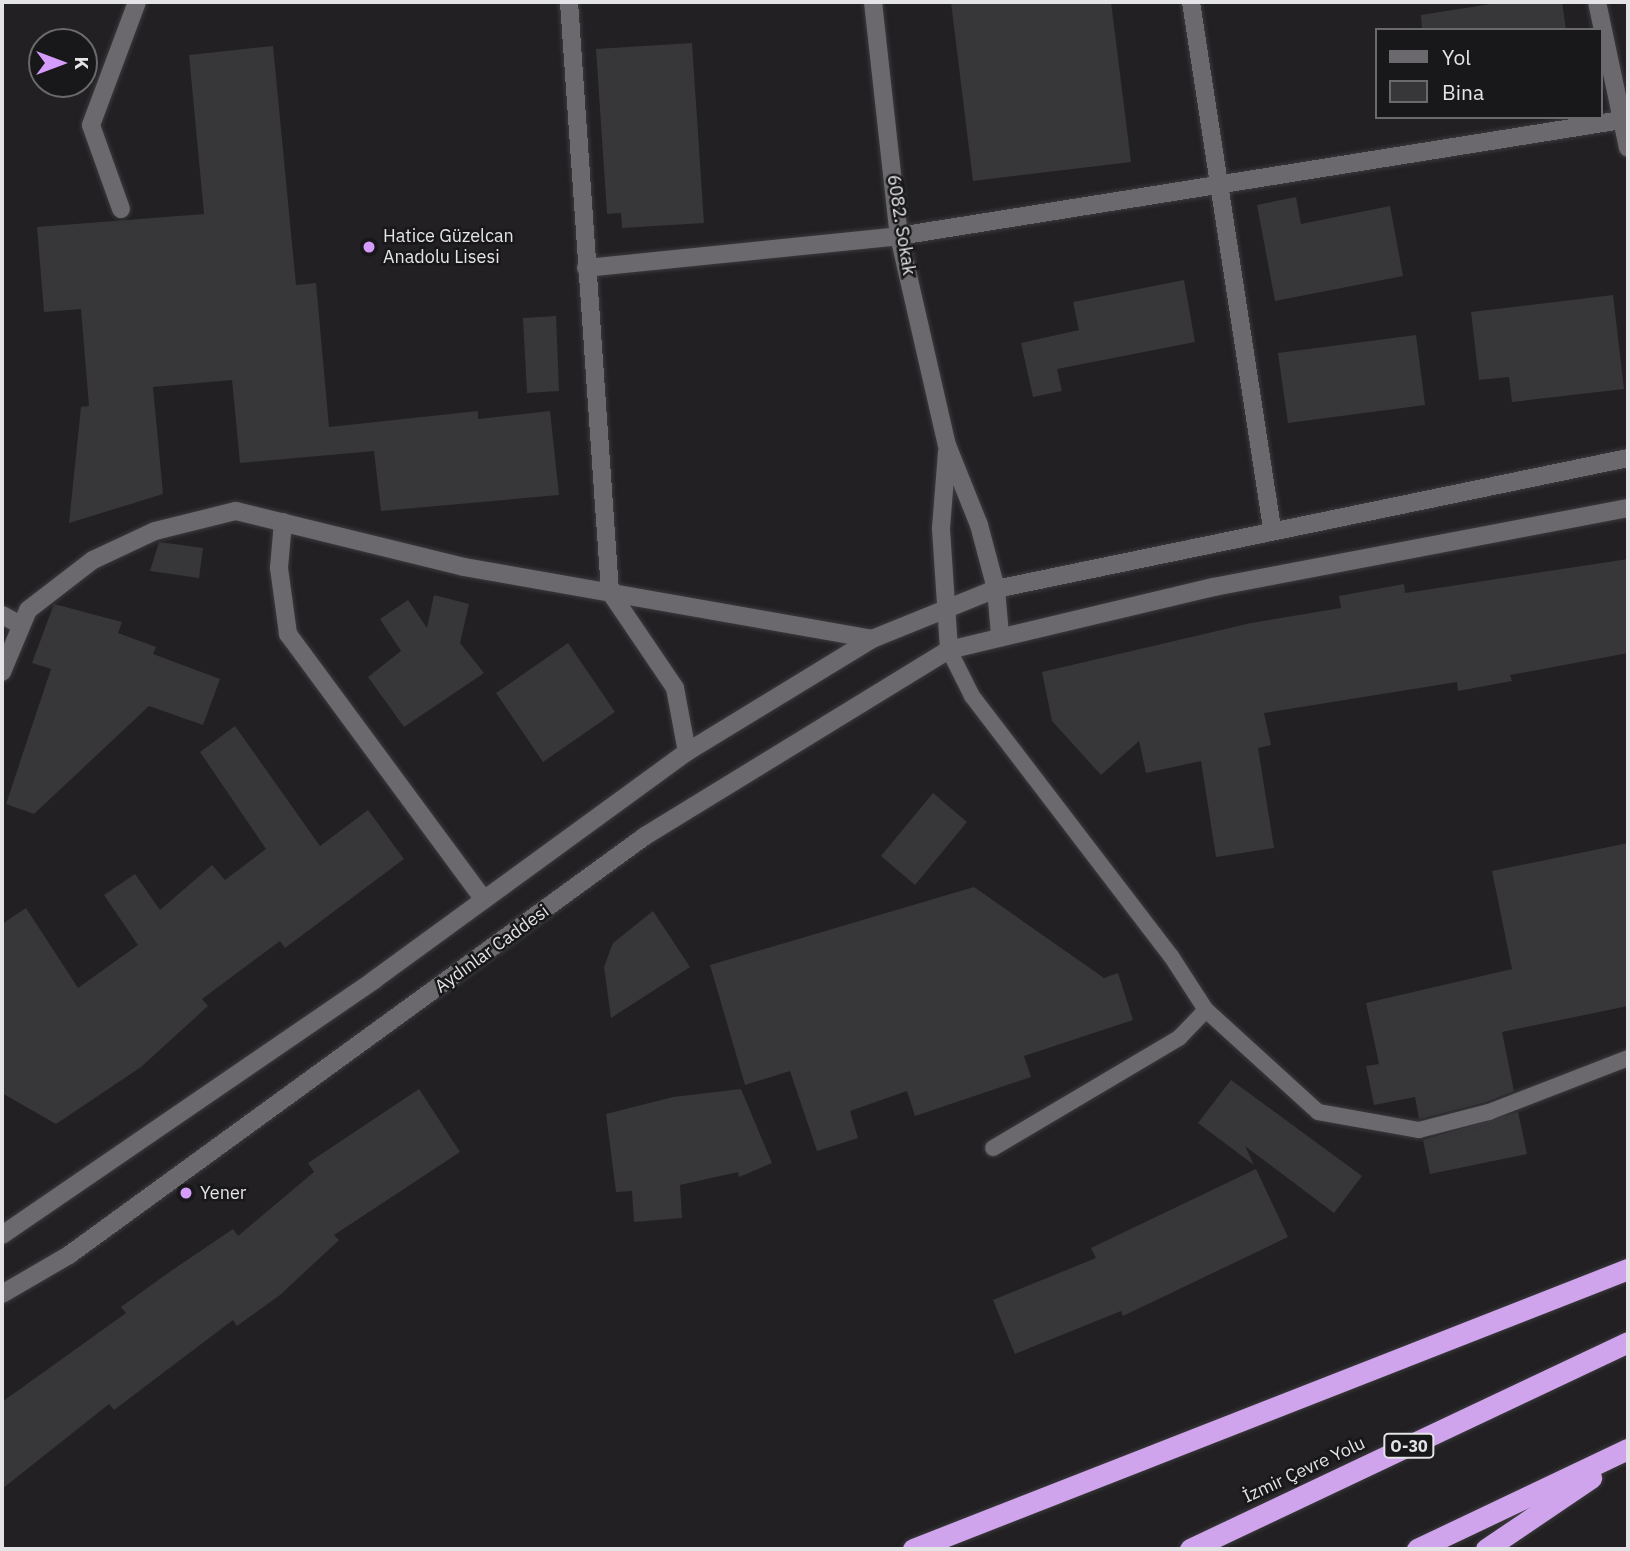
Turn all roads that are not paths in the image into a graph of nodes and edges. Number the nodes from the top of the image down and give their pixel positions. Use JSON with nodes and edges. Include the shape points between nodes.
{"nodes":[{"id":1,"x":137,"y":2,"type":"edge"},
{"id":2,"x":569,"y":2,"type":"edge"},
{"id":3,"x":873,"y":2,"type":"edge"},
{"id":4,"x":1191,"y":2,"type":"edge"},
{"id":5,"x":1597,"y":2,"type":"edge"},
{"id":6,"x":1626,"y":119,"type":"edge"},
{"id":7,"x":1628,"y":148,"type":"edge"},
{"id":8,"x":1221,"y":187,"type":"junction"},
{"id":9,"x":121,"y":209,"type":"dead end"},
{"id":10,"x":900,"y":236,"type":"junction"},
{"id":11,"x":586,"y":268,"type":"junction"},
{"id":12,"x":947,"y":445,"type":"junction"},
{"id":13,"x":1628,"y":458,"type":"edge"},
{"id":14,"x":1628,"y":508,"type":"edge"},
{"id":15,"x":284,"y":522,"type":"junction"},
{"id":16,"x":1272,"y":528,"type":"junction"},
{"id":17,"x":996,"y":589,"type":"junction"},
{"id":18,"x":610,"y":592,"type":"junction"},
{"id":19,"x":945,"y":610,"type":"junction"},
{"id":20,"x":2,"y":615,"type":"edge"},
{"id":21,"x":21,"y":625,"type":"junction"},
{"id":22,"x":1000,"y":635,"type":"junction"},
{"id":23,"x":872,"y":639,"type":"junction"},
{"id":24,"x":949,"y":650,"type":"junction"},
{"id":25,"x":2,"y":672,"type":"edge"},
{"id":26,"x":687,"y":752,"type":"junction"},
{"id":27,"x":484,"y":900,"type":"junction"},
{"id":28,"x":1206,"y":1010,"type":"junction"},
{"id":29,"x":1628,"y":1058,"type":"edge"},
{"id":30,"x":993,"y":1148,"type":"dead end"},
{"id":31,"x":2,"y":1235,"type":"edge"},
{"id":32,"x":1628,"y":1269,"type":"edge"},
{"id":33,"x":2,"y":1294,"type":"edge"},
{"id":34,"x":1628,"y":1342,"type":"edge"},
{"id":35,"x":1628,"y":1450,"type":"edge"},
{"id":36,"x":913,"y":1549,"type":"edge"},
{"id":37,"x":1190,"y":1549,"type":"edge"},
{"id":38,"x":1417,"y":1549,"type":"edge"},
{"id":39,"x":1486,"y":1549,"type":"edge"}],
"edges":[{"from":1,"to":9,"type":"street","via":[[90,125]]},
{"from":2,"to":11,"type":"street"},
{"from":3,"to":10,"type":"street","name":"6082. Sokak"},
{"from":4,"to":8,"type":"street"},
{"from":5,"to":6,"type":"street"},
{"from":6,"to":7,"type":"street"},
{"from":6,"to":8,"type":"street"},
{"from":8,"to":10,"type":"street"},
{"from":8,"to":16,"type":"street"},
{"from":10,"to":11,"type":"street"},
{"from":10,"to":12,"type":"street","name":"6082. Sokak"},
{"from":11,"to":18,"type":"street"},
{"from":12,"to":17,"type":"street","via":[[979,524]]},
{"from":12,"to":19,"type":"street","via":[[941,529]]},
{"from":13,"to":16,"type":"street"},
{"from":14,"to":22,"type":"street","name":"Aydınlar Caddesi","via":[[1214,587]]},
{"from":15,"to":18,"type":"street","via":[[464,567]]},
{"from":15,"to":21,"type":"street","via":[[236,511],[155,531],[93,560],[28,610]]},
{"from":15,"to":27,"type":"street","via":[[279,568],[288,634]]},
{"from":16,"to":17,"type":"street"},
{"from":17,"to":19,"type":"street"},
{"from":17,"to":22,"type":"street"},
{"from":18,"to":23,"type":"street"},
{"from":18,"to":26,"type":"street","via":[[675,688]]},
{"from":19,"to":23,"type":"street"},
{"from":19,"to":24,"type":"street"},
{"from":20,"to":21,"type":"street"},
{"from":21,"to":25,"type":"street"},
{"from":22,"to":24,"type":"street","name":"Aydınlar Caddesi"},
{"from":23,"to":26,"type":"street"},
{"from":24,"to":28,"type":"lane","via":[[972,696],[1163,945]]},
{"from":24,"to":33,"type":"street","name":"Aydınlar Caddesi","via":[[645,836],[69,1255]]},
{"from":26,"to":27,"type":"street"},
{"from":27,"to":31,"type":"street"},
{"from":28,"to":29,"type":"lane","via":[[1318,1112],[1419,1130],[1489,1112]]},
{"from":28,"to":30,"type":"lane","via":[[1179,1038]]},
{"from":32,"to":36,"type":"highway"},
{"from":34,"to":37,"type":"highway","name":"İzmir Çevre Yolu","number":"O-30"},
{"from":35,"to":38,"type":"highway"},
{"from":35,"to":39,"type":"highway"}]}
